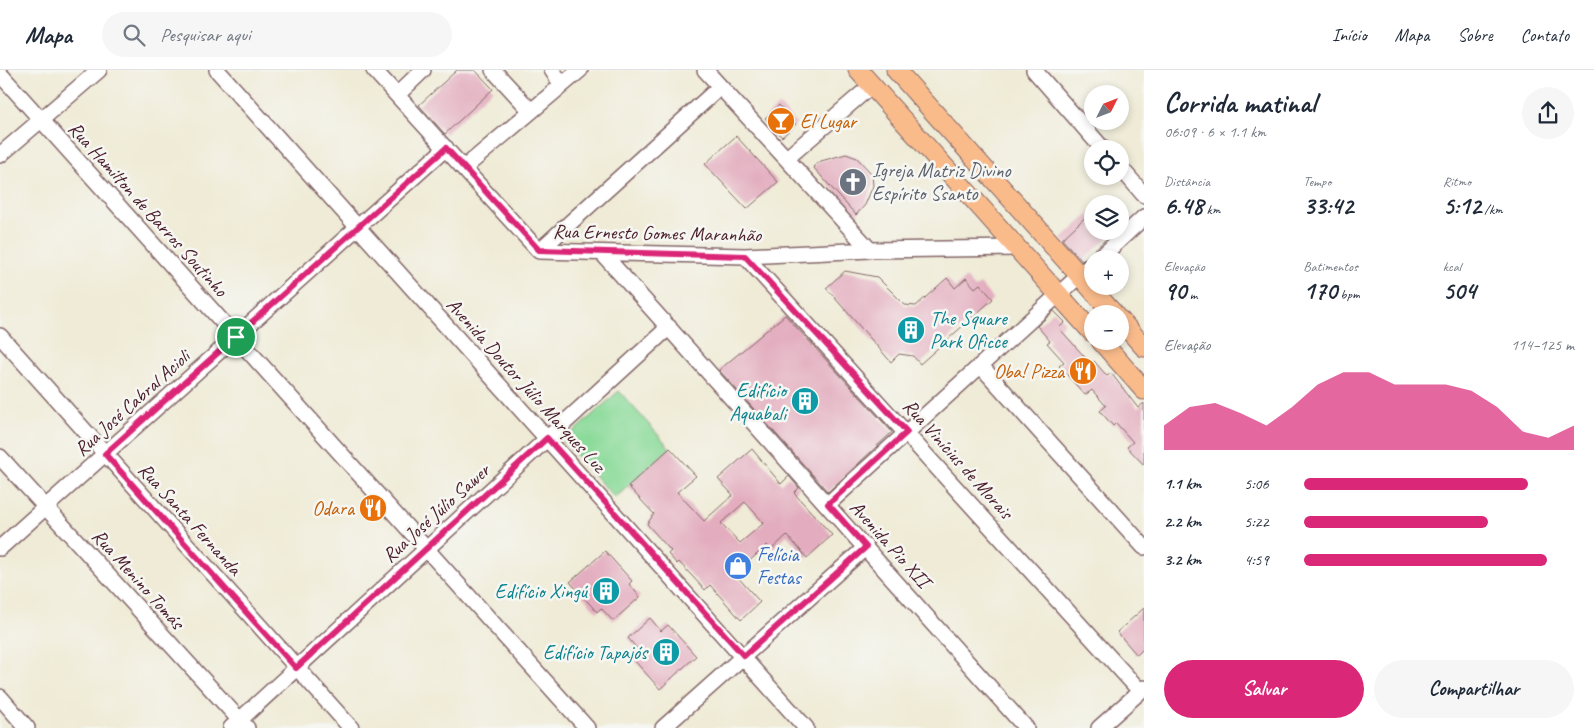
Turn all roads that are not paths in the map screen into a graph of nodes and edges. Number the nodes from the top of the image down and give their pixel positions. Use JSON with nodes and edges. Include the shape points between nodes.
{"nodes":[{"id":1,"x":99,"y":70,"type":"edge"},
{"id":2,"x":216,"y":70,"type":"edge"},
{"id":3,"x":374,"y":70,"type":"edge"},
{"id":4,"x":423,"y":70,"type":"edge"},
{"id":5,"x":493,"y":70,"type":"edge"},
{"id":6,"x":552,"y":70,"type":"edge"},
{"id":7,"x":580,"y":70,"type":"edge"},
{"id":8,"x":705,"y":70,"type":"edge"},
{"id":9,"x":858,"y":70,"type":"edge"},
{"id":10,"x":896,"y":70,"type":"edge"},
{"id":11,"x":1034,"y":70,"type":"edge"},
{"id":12,"x":0,"y":74,"type":"edge"},
{"id":13,"x":562,"y":85,"type":"junction"},
{"id":14,"x":872,"y":85,"type":"junction"},
{"id":15,"x":720,"y":87,"type":"junction"},
{"id":16,"x":397,"y":95,"type":"junction"},
{"id":17,"x":531,"y":112,"type":"junction"},
{"id":18,"x":41,"y":120,"type":"junction"},
{"id":19,"x":1096,"y":140,"type":"edge"},
{"id":20,"x":446,"y":148,"type":"junction"},
{"id":21,"x":0,"y":155,"type":"edge"},
{"id":22,"x":787,"y":158,"type":"junction"},
{"id":23,"x":464,"y":168,"type":"junction"},
{"id":24,"x":1129,"y":178,"type":"edge"},
{"id":25,"x":1144,"y":195,"type":"edge"},
{"id":26,"x":1144,"y":217,"type":"edge"},
{"id":27,"x":358,"y":228,"type":"junction"},
{"id":28,"x":1018,"y":248,"type":"junction"},
{"id":29,"x":539,"y":250,"type":"junction"},
{"id":30,"x":870,"y":250,"type":"junction"},
{"id":31,"x":1108,"y":250,"type":"edge"},
{"id":32,"x":602,"y":253,"type":"junction"},
{"id":33,"x":745,"y":256,"type":"junction"},
{"id":34,"x":1084,"y":268,"type":"edge"},
{"id":35,"x":1084,"y":272,"type":"edge"},
{"id":36,"x":1059,"y":295,"type":"junction"},
{"id":37,"x":1084,"y":323,"type":"edge"},
{"id":38,"x":669,"y":327,"type":"junction"},
{"id":39,"x":1129,"y":330,"type":"edge"},
{"id":40,"x":0,"y":336,"type":"edge"},
{"id":41,"x":236,"y":337,"type":"junction"},
{"id":42,"x":1144,"y":347,"type":"edge"},
{"id":43,"x":1109,"y":350,"type":"edge"},
{"id":44,"x":981,"y":366,"type":"junction"},
{"id":45,"x":1144,"y":390,"type":"edge"},
{"id":46,"x":907,"y":432,"type":"junction"},
{"id":47,"x":547,"y":438,"type":"junction"},
{"id":48,"x":105,"y":454,"type":"junction"},
{"id":49,"x":0,"y":457,"type":"edge"},
{"id":50,"x":828,"y":504,"type":"junction"},
{"id":51,"x":45,"y":507,"type":"junction"},
{"id":52,"x":866,"y":547,"type":"junction"},
{"id":53,"x":1144,"y":547,"type":"edge"},
{"id":54,"x":0,"y":548,"type":"edge"},
{"id":55,"x":426,"y":549,"type":"junction"},
{"id":56,"x":744,"y":656,"type":"junction"},
{"id":57,"x":296,"y":668,"type":"junction"},
{"id":58,"x":1142,"y":690,"type":"edge"},
{"id":59,"x":0,"y":697,"type":"edge"},
{"id":60,"x":239,"y":725,"type":"edge"},
{"id":61,"x":27,"y":728,"type":"edge"},
{"id":62,"x":351,"y":728,"type":"edge"},
{"id":63,"x":587,"y":728,"type":"edge"},
{"id":64,"x":663,"y":728,"type":"edge"},
{"id":65,"x":806,"y":728,"type":"edge"},
{"id":66,"x":1026,"y":728,"type":"edge"},
{"id":67,"x":1099,"y":728,"type":"edge"}],
"edges":[{"from":1,"to":18,"type":"street"},
{"from":2,"to":27,"type":"street","name":"Avenida Doutor Júlio Marques Luz"},
{"from":3,"to":16,"type":"street","name":"Rua Ernesto Gomes Maranhão"},
{"from":4,"to":16,"type":"street"},
{"from":5,"to":17,"type":"street"},
{"from":6,"to":13,"type":"street"},
{"from":7,"to":13,"type":"street"},
{"from":8,"to":15,"type":"street"},
{"from":9,"to":14,"type":"main road"},
{"from":10,"to":34,"type":"main road"},
{"from":11,"to":19,"type":"street"},
{"from":12,"to":18,"type":"street","name":"Rua Hamilton de Barros Soutinho"},
{"from":13,"to":17,"type":"street"},
{"from":14,"to":22,"type":"street"},
{"from":14,"to":28,"type":"main road"},
{"from":15,"to":22,"type":"street"},
{"from":15,"to":29,"type":"street"},
{"from":16,"to":20,"type":"street","name":"Rua Ernesto Gomes Maranhão"},
{"from":17,"to":23,"type":"street"},
{"from":18,"to":21,"type":"street"},
{"from":18,"to":41,"type":"street","name":"Rua Hamilton de Barros Soutinho"},
{"from":20,"to":23,"type":"street","name":"Rua Ernesto Gomes Maranhão"},
{"from":20,"to":27,"type":"street","name":"Rua José Cabral Acioli"},
{"from":22,"to":30,"type":"street"},
{"from":23,"to":29,"type":"street","name":"Rua Ernesto Gomes Maranhão"},
{"from":24,"to":25,"type":"street"},
{"from":26,"to":31,"type":"street"},
{"from":27,"to":41,"type":"street","name":"Rua José Cabral Acioli"},
{"from":27,"to":47,"type":"street","name":"Avenida Doutor Júlio Marques Luz"},
{"from":28,"to":30,"type":"street","name":"Rua Ernesto Gomes Maranhão"},
{"from":28,"to":36,"type":"main road"},
{"from":29,"to":32,"type":"street","name":"Rua Ernesto Gomes Maranhão"},
{"from":30,"to":33,"type":"street","name":"Rua Ernesto Gomes Maranhão"},
{"from":32,"to":33,"type":"street","name":"Rua Ernesto Gomes Maranhão"},
{"from":32,"to":38,"type":"street","name":"Avenida Pio XII"},
{"from":33,"to":46,"type":"street","name":"Rua Vinícius de Morais"},
{"from":35,"to":36,"type":"street"},
{"from":36,"to":37,"type":"main road"},
{"from":36,"to":44,"type":"street"},
{"from":38,"to":47,"type":"street","name":"Rua José Júlio Sawer"},
{"from":38,"to":50,"type":"street","name":"Avenida Pio XII"},
{"from":39,"to":42,"type":"main road"},
{"from":40,"to":48,"type":"street","name":"Rua Santa Fernanda"},
{"from":41,"to":48,"type":"street","name":"Rua José Cabral Acioli"},
{"from":41,"to":55,"type":"street","name":"Rua Hamilton de Barros Soutinho"},
{"from":43,"to":45,"type":"main road"},
{"from":44,"to":46,"type":"street"},
{"from":44,"to":53,"type":"street"},
{"from":46,"to":50,"type":"street"},
{"from":46,"to":58,"type":"street","name":"Rua Vinícius de Morais"},
{"from":47,"to":55,"type":"street","name":"Rua José Júlio Sawer"},
{"from":47,"to":56,"type":"street","name":"Avenida Doutor Júlio Marques Luz"},
{"from":48,"to":51,"type":"street","name":"Rua José Cabral Acioli"},
{"from":48,"to":57,"type":"street","name":"Rua Santa Fernanda"},
{"from":49,"to":51,"type":"street","name":"Rua Menino Tomás"},
{"from":50,"to":52,"type":"street","name":"Avenida Pio XII"},
{"from":51,"to":54,"type":"street","name":"Rua José Cabral Acioli"},
{"from":51,"to":60,"type":"street","name":"Rua Menino Tomás"},
{"from":52,"to":56,"type":"street"},
{"from":52,"to":66,"type":"street","name":"Avenida Pio XII"},
{"from":55,"to":57,"type":"street","name":"Rua José Júlio Sawer"},
{"from":55,"to":63,"type":"street","name":"Rua Hamilton de Barros Soutinho"},
{"from":56,"to":64,"type":"street"},
{"from":56,"to":65,"type":"street","name":"Avenida Doutor Júlio Marques Luz"},
{"from":57,"to":60,"type":"street","name":"Rua José Júlio Sawer"},
{"from":57,"to":62,"type":"street","name":"Rua Santa Fernanda"},
{"from":58,"to":67,"type":"street"},
{"from":59,"to":61,"type":"street"}]}
